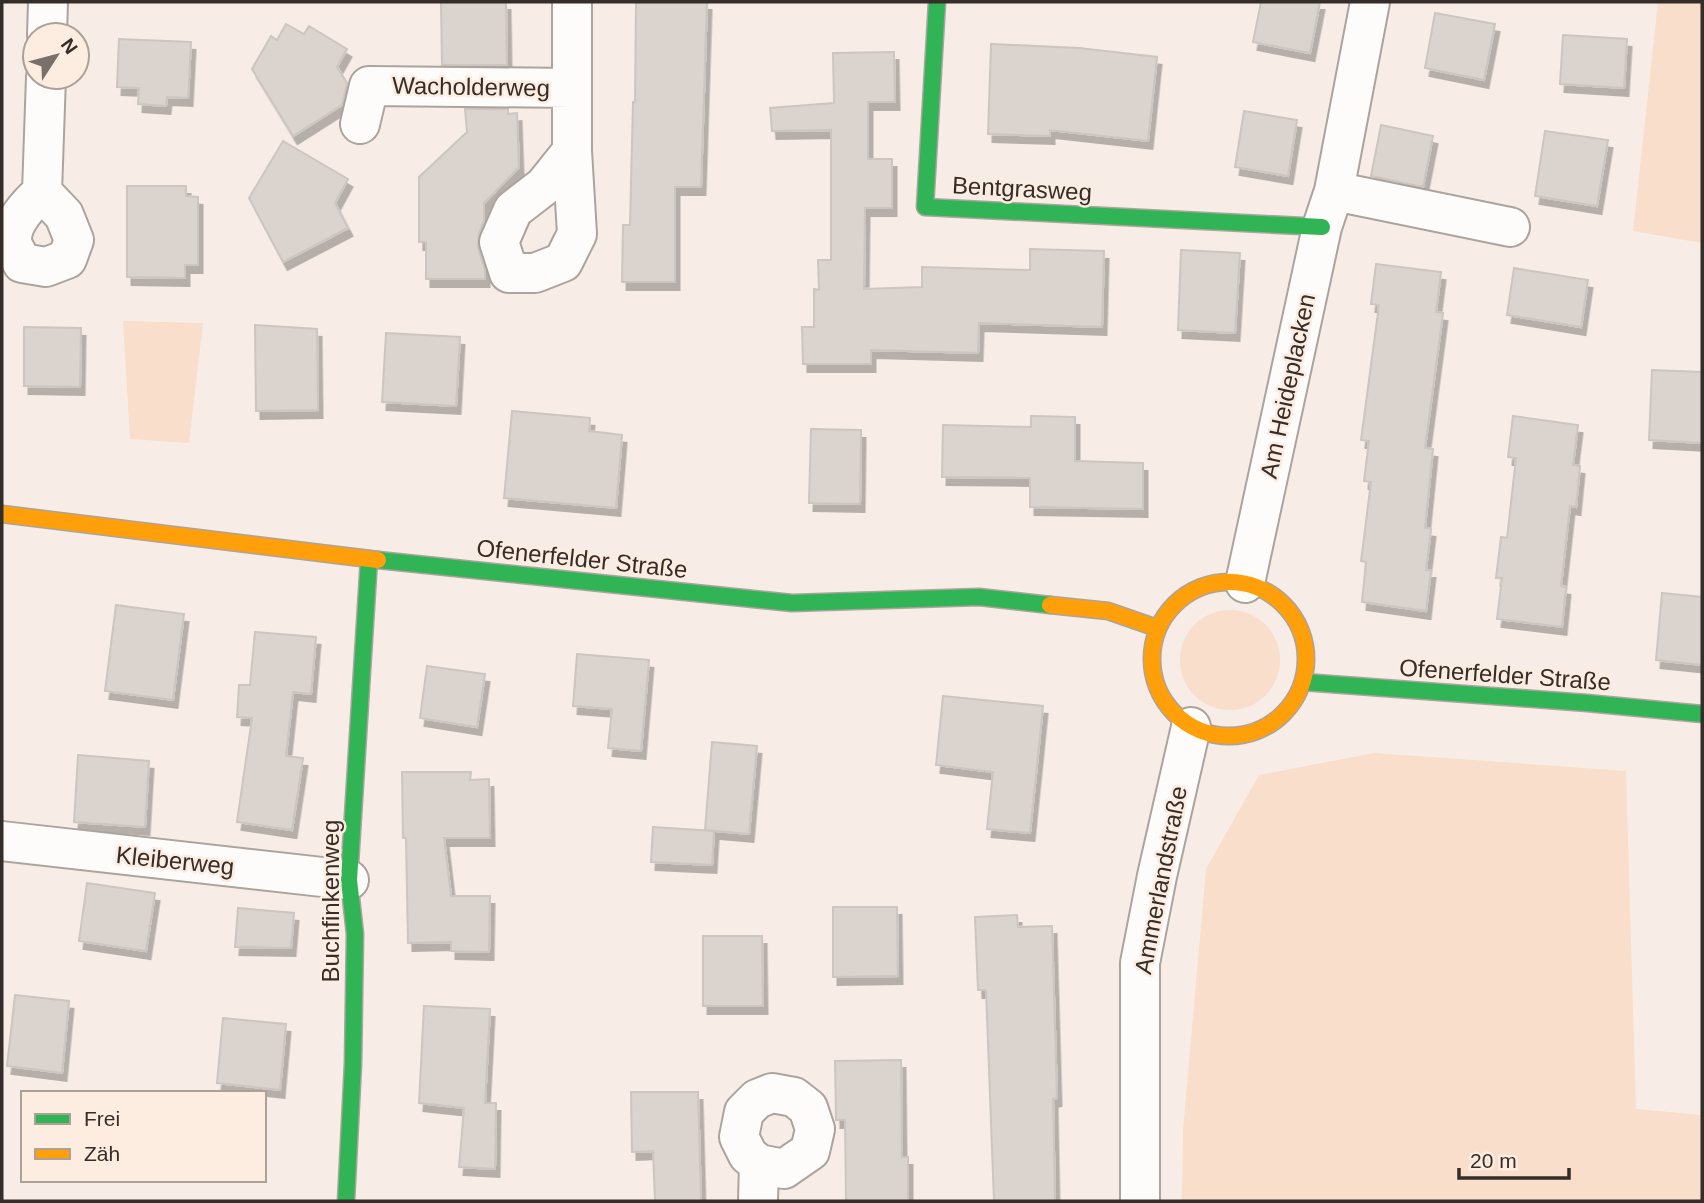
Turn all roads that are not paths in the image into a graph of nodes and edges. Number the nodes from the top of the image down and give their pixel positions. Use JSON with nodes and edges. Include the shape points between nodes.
{"nodes":[{"id":1,"x":48,"y":2,"type":"edge"},
{"id":2,"x":572,"y":2,"type":"edge"},
{"id":3,"x":937,"y":2,"type":"edge"},
{"id":4,"x":1370,"y":2,"type":"edge"},
{"id":5,"x":47,"y":21,"type":"edge"},
{"id":6,"x":572,"y":88,"type":"junction"},
{"id":7,"x":46,"y":91,"type":"edge"},
{"id":8,"x":360,"y":124,"type":"dead end"},
{"id":9,"x":572,"y":151,"type":"dead end"},
{"id":10,"x":1334,"y":191,"type":"junction"},
{"id":11,"x":42,"y":192,"type":"dead end"},
{"id":12,"x":1322,"y":227,"type":"junction"},
{"id":13,"x":1510,"y":228,"type":"dead end"},
{"id":14,"x":2,"y":514,"type":"edge"},
{"id":15,"x":369,"y":559,"type":"junction"},
{"id":16,"x":1245,"y":583,"type":"junction"},
{"id":17,"x":1157,"y":628,"type":"junction"},
{"id":18,"x":1304,"y":682,"type":"junction"},
{"id":19,"x":1702,"y":714,"type":"edge"},
{"id":20,"x":1191,"y":727,"type":"junction"},
{"id":21,"x":2,"y":841,"type":"edge"},
{"id":22,"x":349,"y":880,"type":"junction"},
{"id":23,"x":346,"y":1201,"type":"edge"},
{"id":24,"x":1140,"y":1201,"type":"edge"}],
"edges":[{"from":1,"to":5,"type":"street"},
{"from":2,"to":6,"type":"street","name":"Wacholderweg"},
{"from":3,"to":12,"type":"street","name":"Bentgrasweg","via":[[925,207]]},
{"from":4,"to":10,"type":"street","name":"Am Heideplacken"},
{"from":6,"to":8,"type":"street","name":"Wacholderweg","via":[[369,86]]},
{"from":6,"to":9,"type":"street","name":"Wacholderweg"},
{"from":7,"to":11,"type":"street"},
{"from":10,"to":12,"type":"street","name":"Am Heideplacken"},
{"from":10,"to":13,"type":"street"},
{"from":12,"to":16,"type":"street","name":"Am Heideplacken"},
{"from":14,"to":15,"type":"street","name":"Ofenerfelder Straße"},
{"from":15,"to":17,"type":"street","name":"Ofenerfelder Straße","via":[[792,603],[979,597],[1108,611]]},
{"from":15,"to":22,"type":"street","name":"Buchfinkenweg"},
{"from":16,"to":17,"type":"street","via":[[1224,581],[1193,590],[1168,610]]},
{"from":16,"to":18,"type":"street","via":[[1283,603],[1296,620],[1307,660]]},
{"from":17,"to":20,"type":"street","via":[[1152,673],[1160,695]]},
{"from":18,"to":19,"type":"street","name":"Ofenerfelder Straße"},
{"from":18,"to":20,"type":"street","via":[[1278,719],[1258,731],[1236,737]]},
{"from":20,"to":24,"type":"street","name":"Ammerlandstraße","via":[[1140,963]]},
{"from":21,"to":22,"type":"street","name":"Kleiberweg"},
{"from":22,"to":23,"type":"street","name":"Buchfinkenweg","via":[[355,934]]}]}
